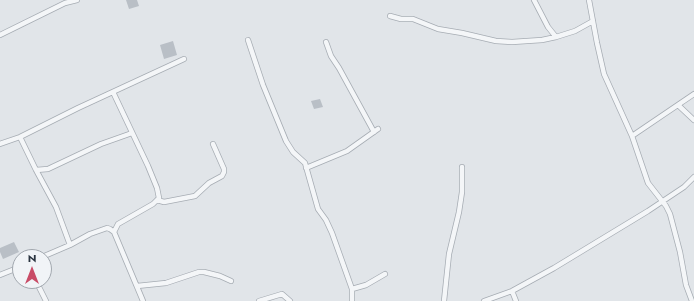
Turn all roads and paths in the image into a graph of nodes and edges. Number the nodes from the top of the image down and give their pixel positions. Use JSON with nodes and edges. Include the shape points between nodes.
{"nodes":[{"id":1,"x":77,"y":0,"type":"edge"},
{"id":2,"x":534,"y":0,"type":"edge"},
{"id":3,"x":589,"y":0,"type":"edge"},
{"id":4,"x":390,"y":16,"type":"dead end"},
{"id":5,"x":593,"y":21,"type":"junction"},
{"id":6,"x":0,"y":34,"type":"edge"},
{"id":7,"x":556,"y":38,"type":"junction"},
{"id":8,"x":248,"y":40,"type":"dead end"},
{"id":9,"x":326,"y":42,"type":"dead end"},
{"id":10,"x":184,"y":59,"type":"dead end"},
{"id":11,"x":112,"y":92,"type":"junction"},
{"id":12,"x":694,"y":94,"type":"edge"},
{"id":13,"x":678,"y":105,"type":"junction"},
{"id":14,"x":694,"y":120,"type":"edge"},
{"id":15,"x":378,"y":129,"type":"dead end"},
{"id":16,"x":374,"y":132,"type":"junction"},
{"id":17,"x":132,"y":133,"type":"junction"},
{"id":18,"x":20,"y":136,"type":"junction"},
{"id":19,"x":632,"y":136,"type":"junction"},
{"id":20,"x":0,"y":144,"type":"edge"},
{"id":21,"x":213,"y":144,"type":"dead end"},
{"id":22,"x":462,"y":167,"type":"dead end"},
{"id":23,"x":306,"y":168,"type":"junction"},
{"id":24,"x":36,"y":170,"type":"junction"},
{"id":25,"x":694,"y":177,"type":"edge"},
{"id":26,"x":157,"y":200,"type":"junction"},
{"id":27,"x":662,"y":201,"type":"junction"},
{"id":28,"x":114,"y":232,"type":"junction"},
{"id":29,"x":70,"y":245,"type":"junction"},
{"id":30,"x":52,"y":253,"type":"edge"},
{"id":31,"x":12,"y":270,"type":"edge"},
{"id":32,"x":385,"y":274,"type":"dead end"},
{"id":33,"x":0,"y":275,"type":"edge"},
{"id":34,"x":230,"y":280,"type":"dead end"},
{"id":35,"x":137,"y":286,"type":"junction"},
{"id":36,"x":40,"y":289,"type":"edge"},
{"id":37,"x":352,"y":289,"type":"junction"},
{"id":38,"x":512,"y":291,"type":"junction"},
{"id":39,"x":692,"y":298,"type":"edge"},
{"id":40,"x":46,"y":301,"type":"edge"},
{"id":41,"x":143,"y":301,"type":"edge"},
{"id":42,"x":259,"y":301,"type":"edge"},
{"id":43,"x":290,"y":301,"type":"edge"},
{"id":44,"x":352,"y":301,"type":"edge"},
{"id":45,"x":444,"y":301,"type":"edge"},
{"id":46,"x":484,"y":301,"type":"edge"},
{"id":47,"x":516,"y":301,"type":"edge"}],
"edges":[{"from":1,"to":6,"type":"street","via":[[65,3]]},
{"from":2,"to":7,"type":"street"},
{"from":3,"to":5,"type":"street"},
{"from":4,"to":7,"type":"street","via":[[496,41],[526,42]]},
{"from":5,"to":7,"type":"street"},
{"from":5,"to":19,"type":"street","via":[[604,74]]},
{"from":8,"to":23,"type":"street","via":[[286,141],[292,152],[305,163]]},
{"from":9,"to":16,"type":"street","via":[[331,56]]},
{"from":10,"to":11,"type":"street"},
{"from":11,"to":17,"type":"street"},
{"from":11,"to":18,"type":"street"},
{"from":12,"to":13,"type":"street"},
{"from":13,"to":14,"type":"street"},
{"from":13,"to":19,"type":"street"},
{"from":15,"to":16,"type":"street"},
{"from":16,"to":23,"type":"street","via":[[347,151]]},
{"from":17,"to":24,"type":"street","via":[[101,144],[48,169]]},
{"from":17,"to":26,"type":"street","via":[[157,188]]},
{"from":18,"to":20,"type":"street"},
{"from":18,"to":24,"type":"street"},
{"from":19,"to":27,"type":"street","via":[[648,182]]},
{"from":21,"to":26,"type":"street","via":[[224,168],[222,176],[209,183],[195,196],[164,202]]},
{"from":22,"to":45,"type":"street","via":[[462,192],[449,254]]},
{"from":23,"to":37,"type":"street","via":[[318,209],[332,233]]},
{"from":24,"to":29,"type":"street","via":[[56,207]]},
{"from":25,"to":27,"type":"street"},
{"from":26,"to":28,"type":"street","via":[[118,224]]},
{"from":27,"to":38,"type":"street","via":[[581,252]]},
{"from":27,"to":39,"type":"street","via":[[670,214],[686,285]]},
{"from":28,"to":29,"type":"street","via":[[107,228]]},
{"from":28,"to":35,"type":"street"},
{"from":29,"to":30,"type":"street"},
{"from":31,"to":33,"type":"street"},
{"from":32,"to":37,"type":"street","via":[[366,285]]},
{"from":34,"to":35,"type":"street","via":[[199,272],[166,283]]},
{"from":35,"to":41,"type":"street"},
{"from":36,"to":40,"type":"street"},
{"from":37,"to":44,"type":"street"},
{"from":38,"to":46,"type":"street"},
{"from":38,"to":47,"type":"street"},
{"from":42,"to":43,"type":"street","via":[[282,294]]}]}
